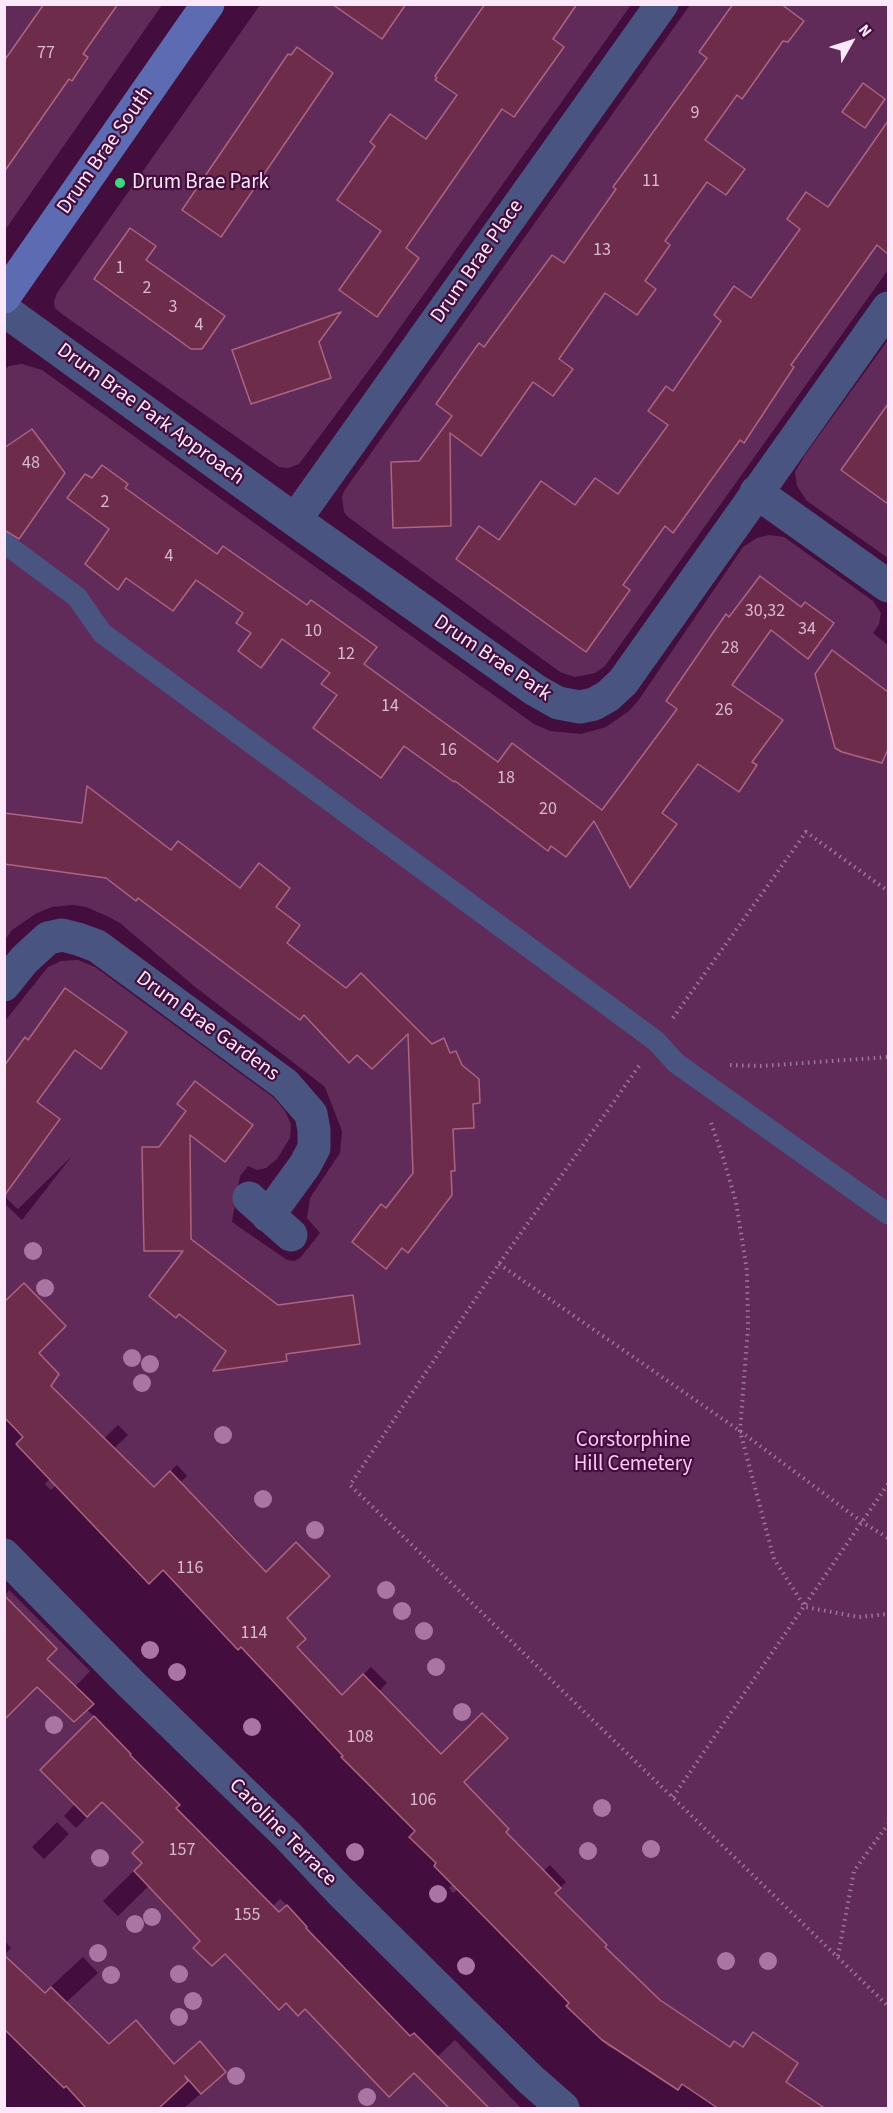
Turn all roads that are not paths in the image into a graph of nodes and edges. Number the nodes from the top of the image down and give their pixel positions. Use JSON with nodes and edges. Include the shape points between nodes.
{"nodes":[{"id":1,"x":208,"y":4,"type":"edge"},
{"id":2,"x":662,"y":4,"type":"edge"},
{"id":3,"x":4,"y":297,"type":"edge"},
{"id":4,"x":888,"y":308,"type":"edge"},
{"id":5,"x":4,"y":310,"type":"edge"},
{"id":6,"x":756,"y":492,"type":"junction"},
{"id":7,"x":295,"y":520,"type":"junction"},
{"id":8,"x":4,"y":543,"type":"edge"},
{"id":9,"x":888,"y":586,"type":"edge"},
{"id":10,"x":4,"y":985,"type":"edge"},
{"id":11,"x":888,"y":1214,"type":"edge"},
{"id":12,"x":270,"y":1216,"type":"dead end"},
{"id":13,"x":4,"y":1555,"type":"edge"},
{"id":14,"x":563,"y":2109,"type":"edge"}],
"edges":[{"from":1,"to":3,"type":"main road","name":"Drum Brae South"},
{"from":2,"to":7,"type":"street","name":"Drum Brae Place"},
{"from":4,"to":6,"type":"street","name":"Drum Brae Park"},
{"from":5,"to":7,"type":"street","name":"Drum Brae Park Approach"},
{"from":6,"to":7,"type":"street","name":"Drum Brae Park","via":[[623,682],[608,696],[580,707],[558,703],[535,690]]},
{"from":6,"to":9,"type":"street"},
{"from":8,"to":11,"type":"lane","via":[[76,597],[102,633],[656,1041],[676,1063]]},
{"from":10,"to":12,"type":"street","name":"Drum Brae Gardens","via":[[48,938],[62,935],[78,939],[97,946],[285,1084],[310,1114],[314,1148]]},
{"from":13,"to":14,"type":"street","name":"Caroline Terrace"}]}
